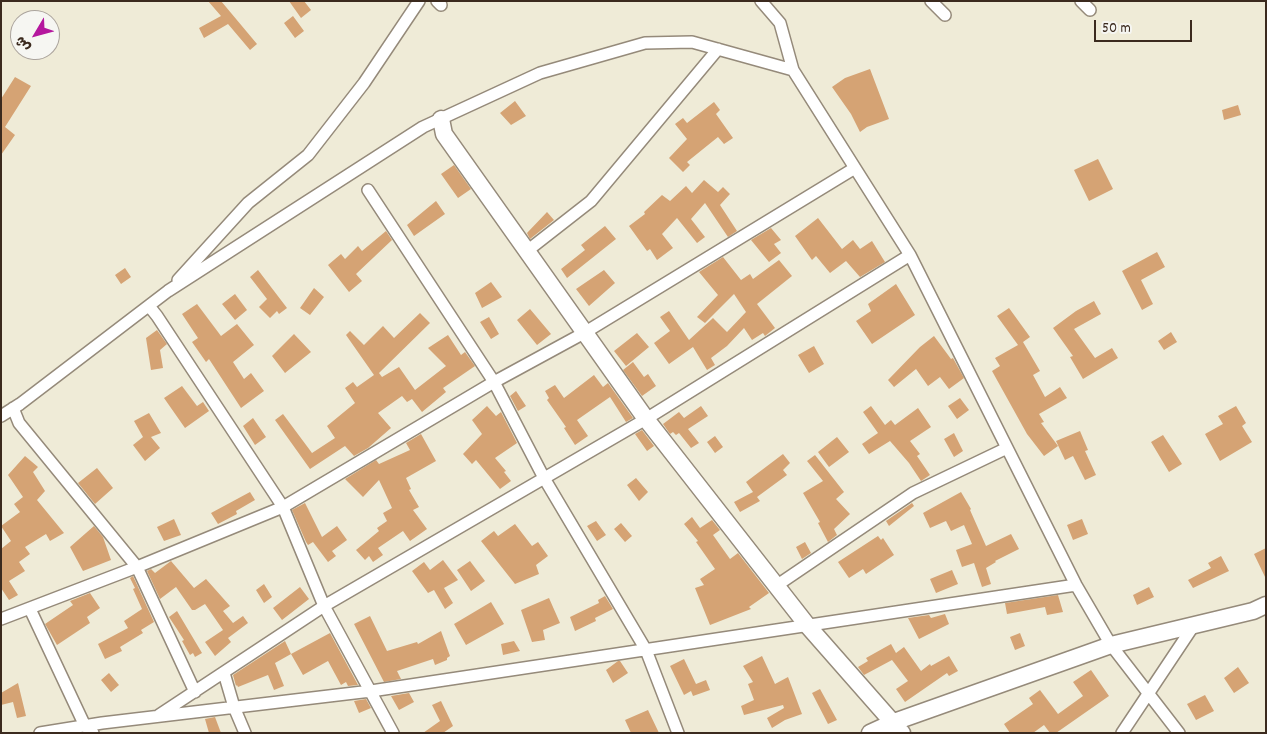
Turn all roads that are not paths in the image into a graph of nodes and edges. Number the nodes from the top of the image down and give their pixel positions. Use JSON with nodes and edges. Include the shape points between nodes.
{"nodes":[{"id":1,"x":419,"y":1,"type":"edge"},
{"id":2,"x":761,"y":1,"type":"edge"},
{"id":3,"x":931,"y":1,"type":"edge"},
{"id":4,"x":1081,"y":1,"type":"edge"},
{"id":5,"x":1090,"y":10,"type":"dead end"},
{"id":6,"x":944,"y":15,"type":"dead end"},
{"id":7,"x":718,"y":49,"type":"junction"},
{"id":8,"x":793,"y":70,"type":"junction"},
{"id":9,"x":441,"y":119,"type":"junction"},
{"id":10,"x":855,"y":168,"type":"junction"},
{"id":11,"x":368,"y":190,"type":"dead end"},
{"id":12,"x":527,"y":251,"type":"junction"},
{"id":13,"x":910,"y":255,"type":"junction"},
{"id":14,"x":168,"y":291,"type":"junction"},
{"id":15,"x":148,"y":306,"type":"junction"},
{"id":16,"x":584,"y":333,"type":"junction"},
{"id":17,"x":494,"y":382,"type":"junction"},
{"id":18,"x":13,"y":408,"type":"junction"},
{"id":19,"x":1,"y":416,"type":"edge"},
{"id":20,"x":646,"y":419,"type":"junction"},
{"id":21,"x":1007,"y":448,"type":"junction"},
{"id":22,"x":544,"y":478,"type":"junction"},
{"id":23,"x":283,"y":507,"type":"junction"},
{"id":24,"x":136,"y":567,"type":"junction"},
{"id":25,"x":1076,"y":584,"type":"junction"},
{"id":26,"x":776,"y":586,"type":"junction"},
{"id":27,"x":1266,"y":605,"type":"edge"},
{"id":28,"x":324,"y":606,"type":"junction"},
{"id":29,"x":30,"y":609,"type":"junction"},
{"id":30,"x":1,"y":619,"type":"edge"},
{"id":31,"x":807,"y":625,"type":"junction"},
{"id":32,"x":1194,"y":625,"type":"junction"},
{"id":33,"x":1111,"y":644,"type":"junction"},
{"id":34,"x":646,"y":650,"type":"junction"},
{"id":35,"x":224,"y":673,"type":"junction"},
{"id":36,"x":370,"y":691,"type":"junction"},
{"id":37,"x":195,"y":692,"type":"junction"},
{"id":38,"x":1149,"y":692,"type":"junction"},
{"id":39,"x":234,"y":707,"type":"junction"},
{"id":40,"x":158,"y":716,"type":"junction"},
{"id":41,"x":898,"y":728,"type":"edge"},
{"id":42,"x":89,"y":729,"type":"edge"},
{"id":43,"x":40,"y":733,"type":"edge"},
{"id":44,"x":245,"y":733,"type":"edge"},
{"id":45,"x":393,"y":733,"type":"edge"},
{"id":46,"x":678,"y":733,"type":"edge"},
{"id":47,"x":870,"y":733,"type":"edge"},
{"id":48,"x":1122,"y":733,"type":"edge"},
{"id":49,"x":1179,"y":733,"type":"edge"}],
"edges":[{"from":1,"to":14,"type":"street","via":[[364,83],[308,155],[248,204]]},
{"from":2,"to":8,"type":"street","via":[[780,23]]},
{"from":3,"to":6,"type":"street"},
{"from":4,"to":5,"type":"street"},
{"from":7,"to":8,"type":"street"},
{"from":7,"to":9,"type":"street","via":[[692,42],[645,43],[540,73]]},
{"from":7,"to":12,"type":"street","via":[[591,201]]},
{"from":8,"to":10,"type":"street"},
{"from":9,"to":12,"type":"street","via":[[444,134]]},
{"from":9,"to":14,"type":"street"},
{"from":10,"to":13,"type":"street"},
{"from":10,"to":16,"type":"street"},
{"from":11,"to":17,"type":"street"},
{"from":12,"to":16,"type":"street"},
{"from":13,"to":20,"type":"street"},
{"from":13,"to":21,"type":"street"},
{"from":14,"to":15,"type":"street"},
{"from":15,"to":18,"type":"street"},
{"from":15,"to":23,"type":"street"},
{"from":16,"to":17,"type":"street"},
{"from":16,"to":20,"type":"street"},
{"from":17,"to":22,"type":"street"},
{"from":17,"to":23,"type":"street"},
{"from":18,"to":19,"type":"street"},
{"from":18,"to":24,"type":"street","via":[[19,424]]},
{"from":20,"to":22,"type":"street"},
{"from":20,"to":26,"type":"street"},
{"from":21,"to":25,"type":"street"},
{"from":21,"to":26,"type":"street","via":[[913,493]]},
{"from":22,"to":28,"type":"street"},
{"from":22,"to":34,"type":"street"},
{"from":23,"to":24,"type":"street"},
{"from":23,"to":28,"type":"street"},
{"from":24,"to":29,"type":"street"},
{"from":24,"to":37,"type":"street"},
{"from":25,"to":31,"type":"street"},
{"from":25,"to":33,"type":"street"},
{"from":26,"to":31,"type":"street"},
{"from":27,"to":32,"type":"street"},
{"from":28,"to":35,"type":"street"},
{"from":28,"to":36,"type":"street"},
{"from":29,"to":30,"type":"street"},
{"from":29,"to":42,"type":"street"},
{"from":31,"to":34,"type":"street"},
{"from":31,"to":41,"type":"street"},
{"from":32,"to":33,"type":"street"},
{"from":32,"to":38,"type":"street"},
{"from":33,"to":38,"type":"street"},
{"from":33,"to":41,"type":"street"},
{"from":34,"to":36,"type":"street"},
{"from":34,"to":46,"type":"street"},
{"from":35,"to":37,"type":"street"},
{"from":35,"to":39,"type":"street"},
{"from":36,"to":39,"type":"street"},
{"from":36,"to":45,"type":"street"},
{"from":37,"to":40,"type":"street"},
{"from":38,"to":48,"type":"street"},
{"from":38,"to":49,"type":"street"},
{"from":39,"to":40,"type":"street"},
{"from":39,"to":44,"type":"street"},
{"from":40,"to":42,"type":"street"},
{"from":41,"to":47,"type":"street"},
{"from":42,"to":43,"type":"street"}]}
